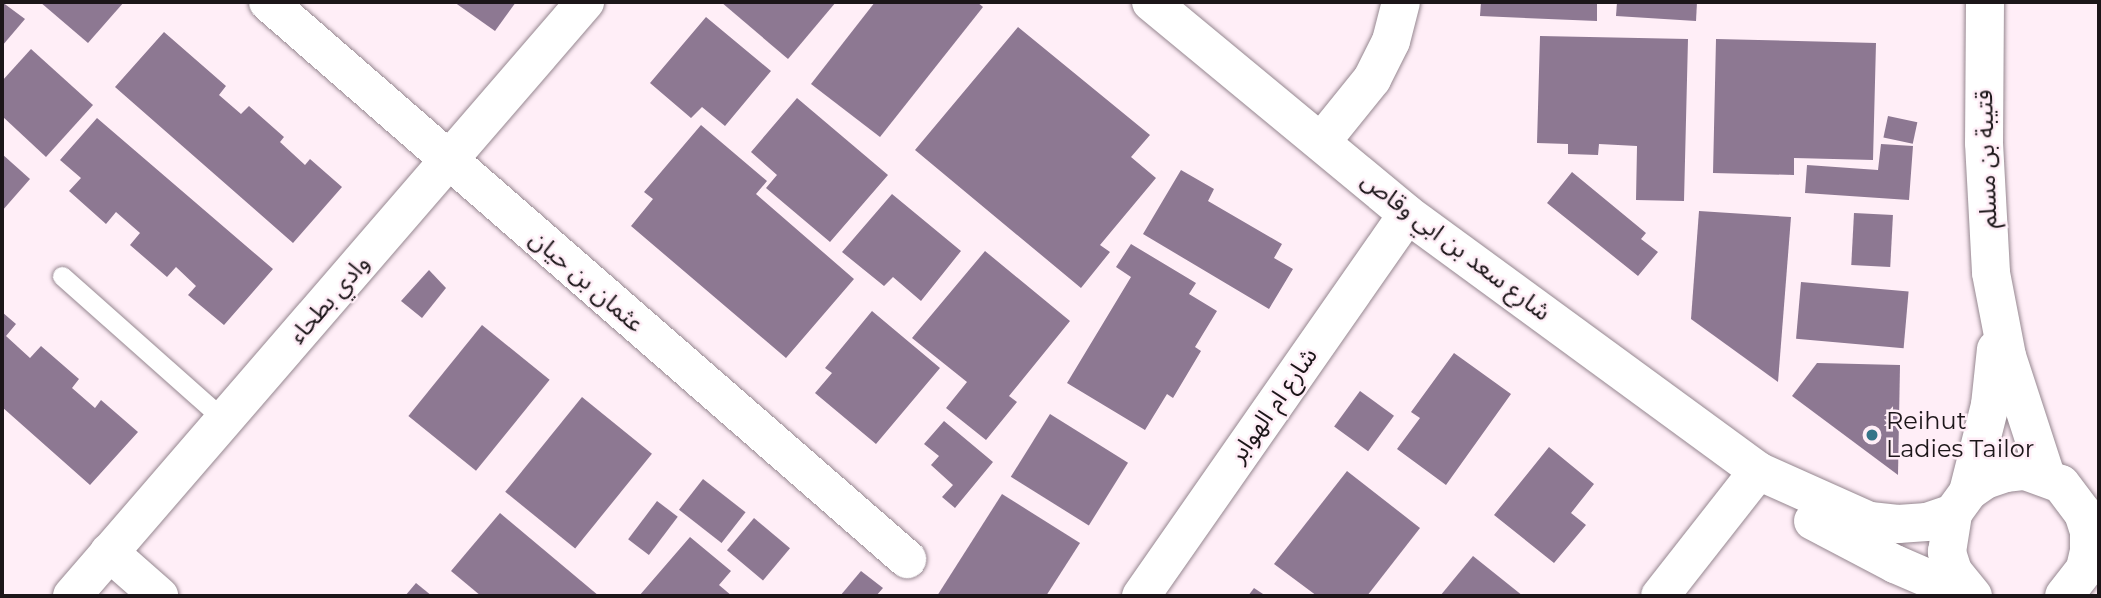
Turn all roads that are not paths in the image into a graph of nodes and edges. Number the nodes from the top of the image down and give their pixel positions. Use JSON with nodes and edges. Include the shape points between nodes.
{"nodes":[{"id":1,"x":268,"y":2,"type":"edge"},
{"id":2,"x":585,"y":2,"type":"edge"},
{"id":3,"x":1151,"y":2,"type":"edge"},
{"id":4,"x":1401,"y":2,"type":"edge"},
{"id":5,"x":1985,"y":2,"type":"edge"},
{"id":6,"x":1322,"y":141,"type":"junction"},
{"id":7,"x":448,"y":161,"type":"junction"},
{"id":8,"x":1407,"y":214,"type":"junction"},
{"id":9,"x":62,"y":276,"type":"dead end"},
{"id":10,"x":1998,"y":316,"type":"junction"},
{"id":11,"x":224,"y":420,"type":"junction"},
{"id":12,"x":1764,"y":475,"type":"junction"},
{"id":13,"x":2073,"y":492,"type":"edge"},
{"id":14,"x":1961,"y":503,"type":"junction"},
{"id":15,"x":109,"y":552,"type":"junction"},
{"id":16,"x":907,"y":559,"type":"dead end"},
{"id":17,"x":2083,"y":576,"type":"edge"},
{"id":18,"x":72,"y":596,"type":"edge"},
{"id":19,"x":159,"y":596,"type":"edge"},
{"id":20,"x":1141,"y":596,"type":"edge"},
{"id":21,"x":1660,"y":596,"type":"edge"},
{"id":22,"x":1971,"y":596,"type":"edge"}],
"edges":[{"from":1,"to":7,"type":"street","name":"عثمان بن حيان"},
{"from":2,"to":7,"type":"street","name":"وادي بطحاء"},
{"from":3,"to":6,"type":"street","name":"شارع سعد بن ابي وقاص"},
{"from":4,"to":6,"type":"street","via":[[1391,41],[1371,79]]},
{"from":5,"to":10,"type":"street","name":"قتيبة بن مسلم","via":[[1984,143]]},
{"from":6,"to":8,"type":"street","name":"شارع سعد بن ابي وقاص"},
{"from":7,"to":11,"type":"street","name":"وادي بطحاء"},
{"from":7,"to":16,"type":"street","name":"عثمان بن حيان"},
{"from":8,"to":12,"type":"street","name":"شارع سعد بن ابي وقاص"},
{"from":8,"to":20,"type":"street","name":"شارع ام الهوابر"},
{"from":9,"to":11,"type":"lane"},
{"from":10,"to":13,"type":"street","name":"قتيبة بن مسلم","via":[[2018,397]]},
{"from":10,"to":14,"type":"street","name":"قتيبة بن مسلم","via":[[1990,405]]},
{"from":11,"to":15,"type":"street","name":"وادي بطحاء"},
{"from":12,"to":14,"type":"street","name":"شارع سعد بن ابي وقاص","via":[[1870,521],[1927,522]]},
{"from":12,"to":21,"type":"street"},
{"from":12,"to":22,"type":"street","name":"شارع سعد بن ابي وقاص","via":[[1800,513],[1820,526]]},
{"from":13,"to":14,"type":"street","name":"شارع سعد بن ابي وقاص","via":[[2025,471],[1985,480]]},
{"from":13,"to":17,"type":"street","name":"قتيبة بن مسلم","via":[[2089,531]]},
{"from":14,"to":22,"type":"street","name":"قتيبة بن مسلم","via":[[1948,532],[1948,552],[1953,571]]},
{"from":15,"to":18,"type":"street","name":"وادي بطحاء"},
{"from":15,"to":19,"type":"street"}]}
